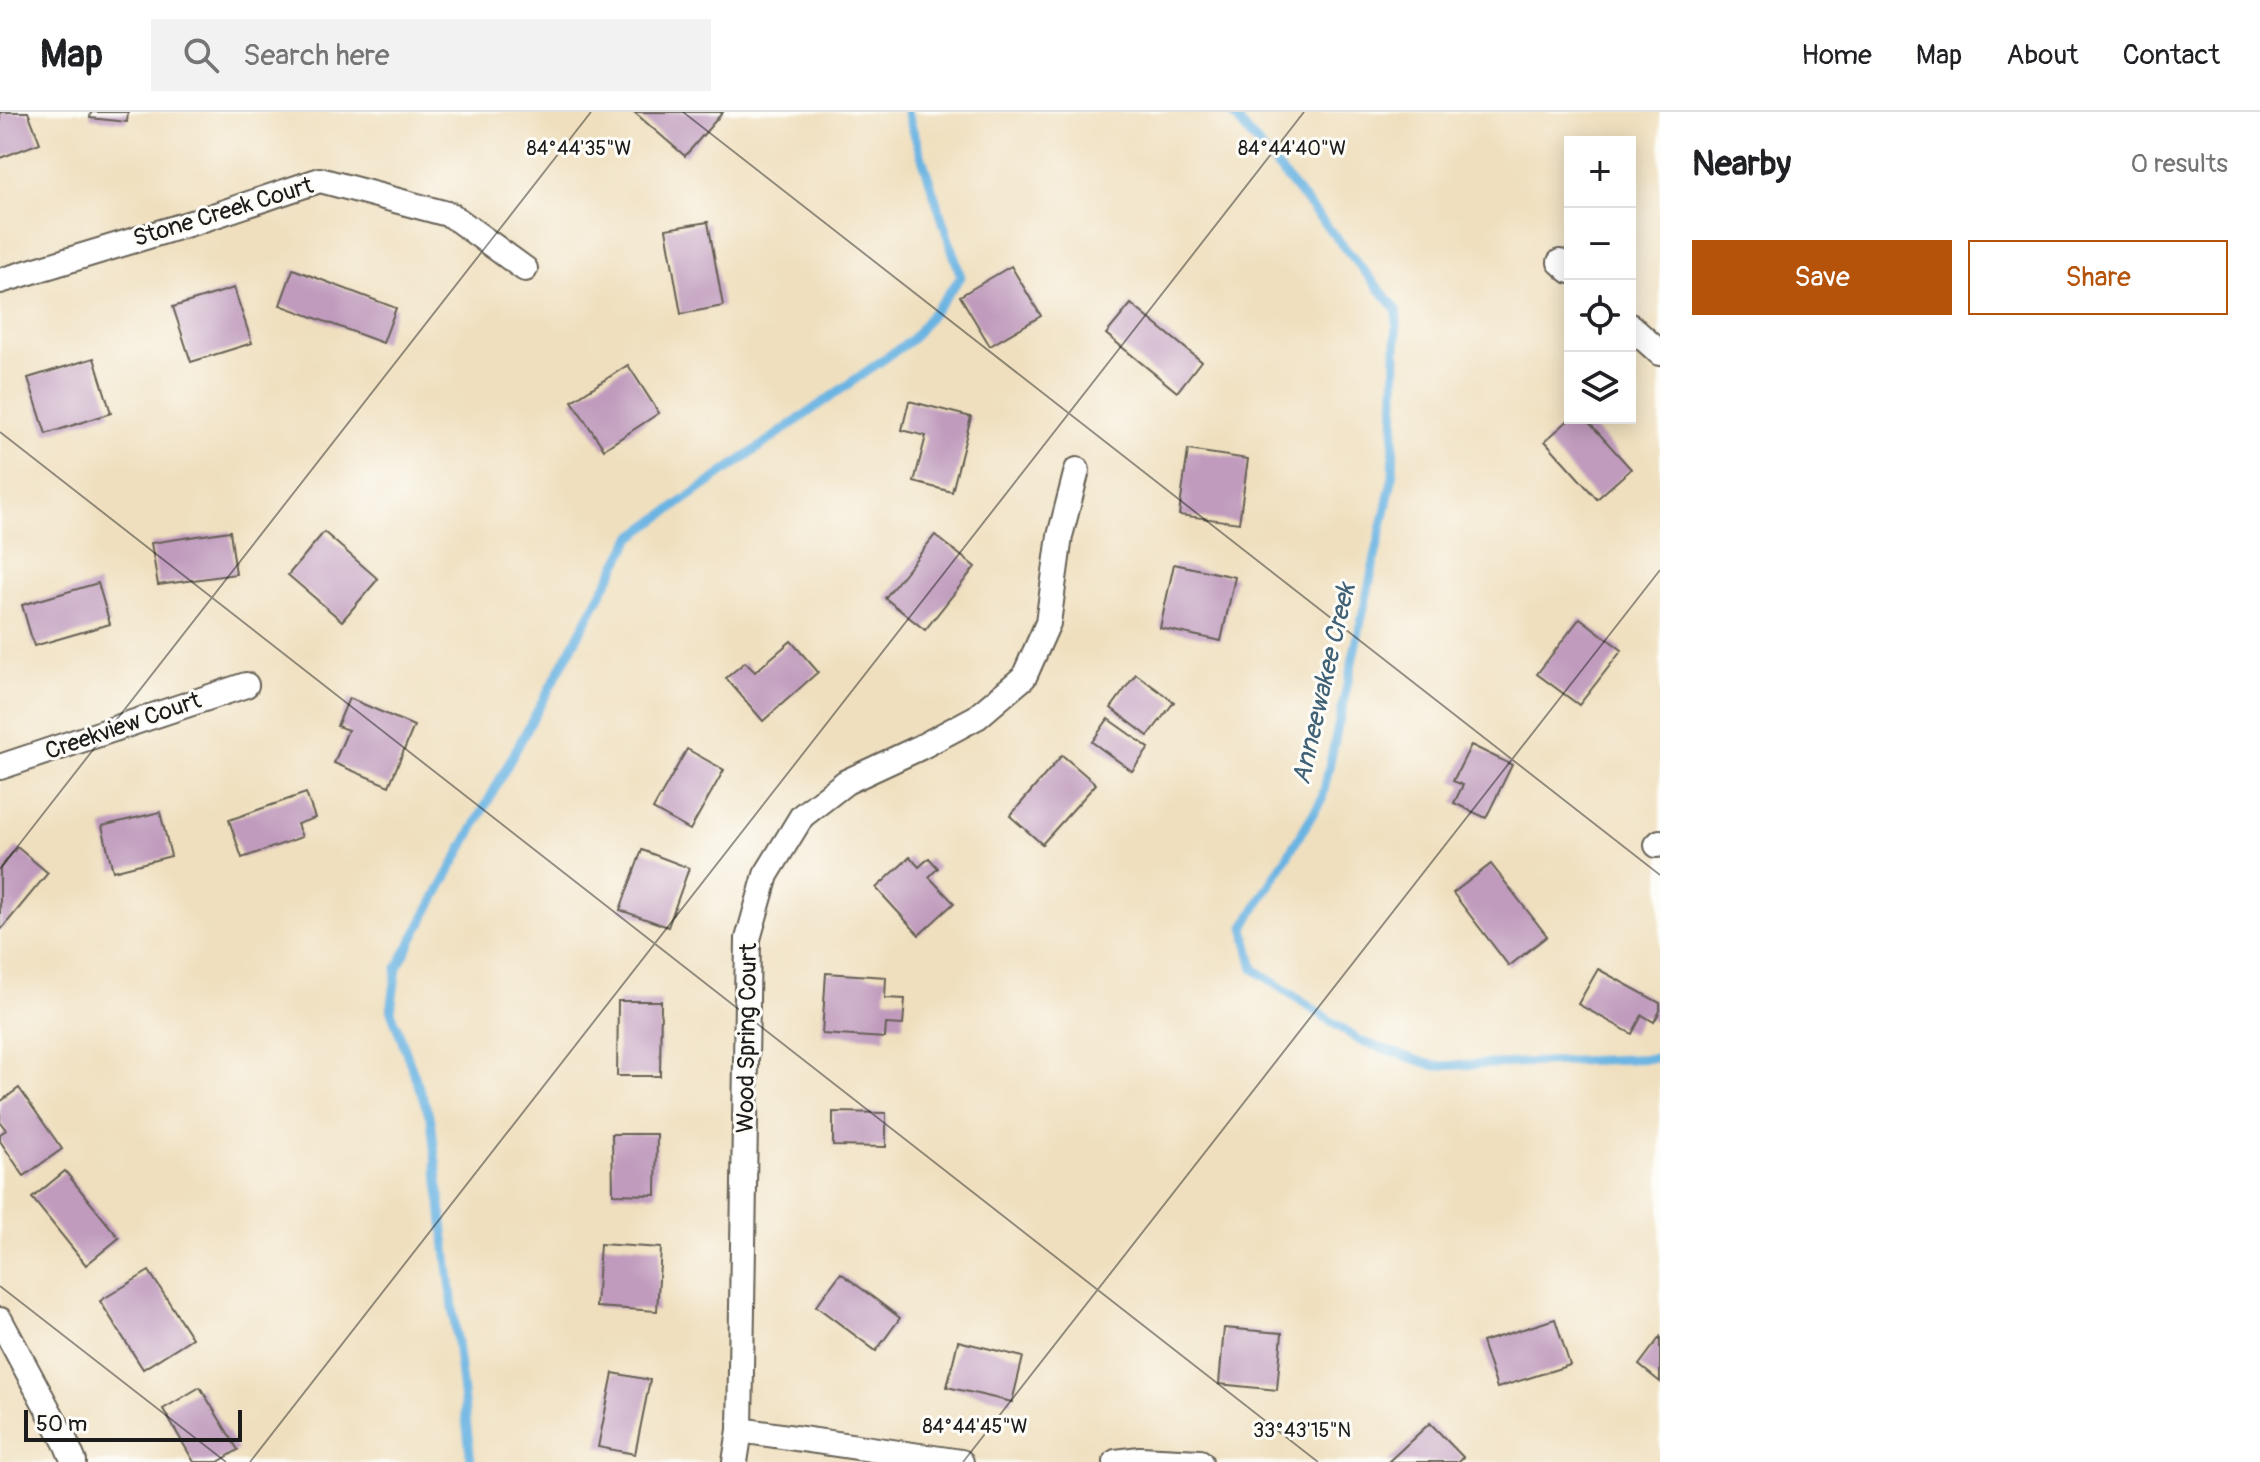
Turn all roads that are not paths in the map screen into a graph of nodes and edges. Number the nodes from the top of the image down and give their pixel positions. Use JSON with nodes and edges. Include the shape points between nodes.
{"nodes":[{"id":1,"x":525,"y":269,"type":"dead end"},
{"id":2,"x":0,"y":281,"type":"edge"},
{"id":3,"x":1636,"y":331,"type":"edge"},
{"id":4,"x":1660,"y":353,"type":"edge"},
{"id":5,"x":1077,"y":470,"type":"dead end"},
{"id":6,"x":246,"y":685,"type":"dead end"},
{"id":7,"x":0,"y":767,"type":"edge"},
{"id":8,"x":0,"y":1320,"type":"edge"},
{"id":9,"x":740,"y":1430,"type":"junction"},
{"id":10,"x":74,"y":1462,"type":"edge"},
{"id":11,"x":735,"y":1462,"type":"edge"},
{"id":12,"x":961,"y":1462,"type":"edge"},
{"id":13,"x":1116,"y":1462,"type":"edge"},
{"id":14,"x":1200,"y":1462,"type":"edge"}],
"edges":[{"from":1,"to":2,"type":"street","name":"Stone Creek Court","via":[[451,215],[320,180]]},
{"from":3,"to":4,"type":"street"},
{"from":5,"to":9,"type":"street","name":"Wood Spring Court","via":[[1060,536],[1048,623],[1024,677],[977,717],[846,782],[802,816],[766,875],[748,939]]},
{"from":6,"to":7,"type":"street","name":"Creekview Court"},
{"from":8,"to":10,"type":"street"},
{"from":9,"to":11,"type":"street","name":"Wood Spring Court"},
{"from":9,"to":12,"type":"street"},
{"from":13,"to":14,"type":"street"}]}
